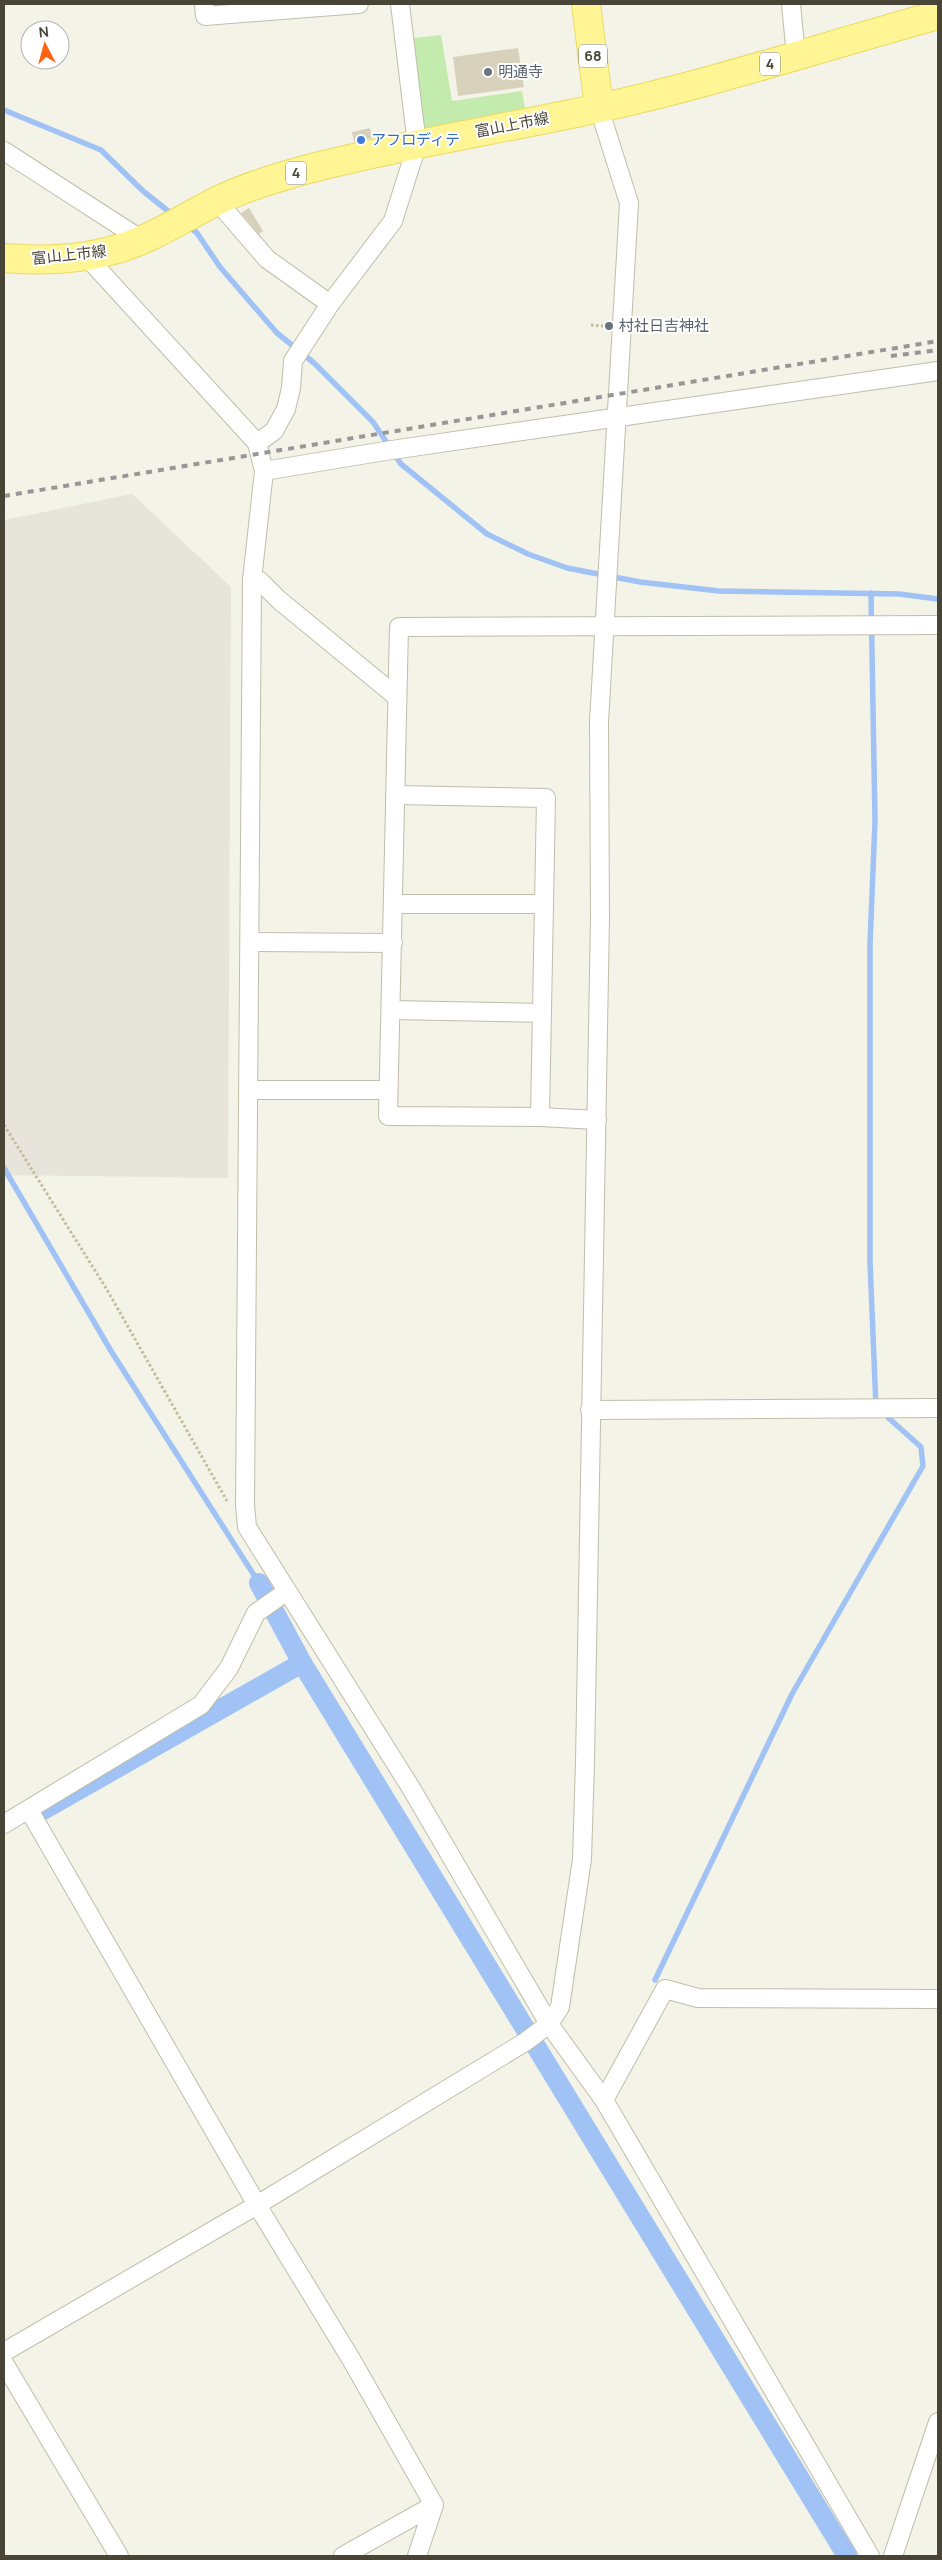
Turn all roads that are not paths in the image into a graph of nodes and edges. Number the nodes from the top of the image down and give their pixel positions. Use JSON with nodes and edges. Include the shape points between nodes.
{"nodes":[{"id":1,"x":204,"y":4,"type":"edge"},
{"id":2,"x":359,"y":4,"type":"edge"},
{"id":3,"x":400,"y":4,"type":"edge"},
{"id":4,"x":586,"y":4,"type":"edge"},
{"id":5,"x":791,"y":4,"type":"edge"},
{"id":6,"x":938,"y":15,"type":"edge"},
{"id":7,"x":796,"y":56,"type":"junction"},
{"id":8,"x":599,"y":108,"type":"junction"},
{"id":9,"x":417,"y":145,"type":"junction"},
{"id":10,"x":4,"y":151,"type":"edge"},
{"id":11,"x":217,"y":202,"type":"junction"},
{"id":12,"x":142,"y":240,"type":"junction"},
{"id":13,"x":86,"y":256,"type":"junction"},
{"id":14,"x":4,"y":258,"type":"edge"},
{"id":15,"x":330,"y":304,"type":"junction"},
{"id":16,"x":938,"y":371,"type":"edge"},
{"id":17,"x":618,"y":418,"type":"junction"},
{"id":18,"x":257,"y":443,"type":"junction"},
{"id":19,"x":264,"y":471,"type":"junction"},
{"id":20,"x":252,"y":580,"type":"junction"},
{"id":21,"x":604,"y":625,"type":"junction"},
{"id":22,"x":938,"y":625,"type":"edge"},
{"id":23,"x":396,"y":697,"type":"junction"},
{"id":24,"x":395,"y":795,"type":"junction"},
{"id":25,"x":394,"y":904,"type":"junction"},
{"id":26,"x":544,"y":904,"type":"junction"},
{"id":27,"x":251,"y":942,"type":"junction"},
{"id":28,"x":393,"y":943,"type":"junction"},
{"id":29,"x":391,"y":1010,"type":"junction"},
{"id":30,"x":542,"y":1013,"type":"junction"},
{"id":31,"x":250,"y":1090,"type":"junction"},
{"id":32,"x":388,"y":1090,"type":"junction"},
{"id":33,"x":540,"y":1117,"type":"junction"},
{"id":34,"x":597,"y":1120,"type":"junction"},
{"id":35,"x":938,"y":1408,"type":"edge"},
{"id":36,"x":590,"y":1410,"type":"junction"},
{"id":37,"x":286,"y":1592,"type":"junction"},
{"id":38,"x":29,"y":1810,"type":"junction"},
{"id":39,"x":4,"y":1824,"type":"edge"},
{"id":40,"x":938,"y":1999,"type":"edge"},
{"id":41,"x":549,"y":2024,"type":"junction"},
{"id":42,"x":604,"y":2100,"type":"junction"},
{"id":43,"x":257,"y":2205,"type":"junction"},
{"id":44,"x":4,"y":2352,"type":"edge"},
{"id":45,"x":4,"y":2363,"type":"edge"},
{"id":46,"x":938,"y":2422,"type":"edge"},
{"id":47,"x":434,"y":2505,"type":"junction"},
{"id":48,"x":119,"y":2556,"type":"edge"},
{"id":49,"x":343,"y":2556,"type":"edge"},
{"id":50,"x":417,"y":2556,"type":"edge"},
{"id":51,"x":870,"y":2556,"type":"edge"},
{"id":52,"x":892,"y":2556,"type":"edge"}],
"edges":[{"from":1,"to":2,"type":"street","via":[[205,16]]},
{"from":3,"to":9,"type":"street"},
{"from":4,"to":8,"type":"main road","number":"68"},
{"from":5,"to":7,"type":"street"},
{"from":6,"to":7,"type":"main road","name":"富山上市線","number":"4"},
{"from":7,"to":8,"type":"main road","name":"富山上市線","number":"4","via":[[736,75]]},
{"from":8,"to":9,"type":"main road","name":"富山上市線","number":"4"},
{"from":8,"to":17,"type":"street","via":[[629,203]]},
{"from":9,"to":11,"type":"main road","name":"富山上市線","number":"4","via":[[266,181]]},
{"from":9,"to":15,"type":"street","via":[[393,221]]},
{"from":10,"to":12,"type":"street"},
{"from":11,"to":12,"type":"main road","name":"富山上市線","number":"4"},
{"from":11,"to":15,"type":"street","via":[[266,259]]},
{"from":12,"to":13,"type":"main road","name":"富山上市線","number":"4"},
{"from":13,"to":14,"type":"main road","name":"富山上市線","number":"4","via":[[34,260]]},
{"from":13,"to":18,"type":"street"},
{"from":15,"to":18,"type":"street","via":[[293,361],[286,409],[274,431]]},
{"from":16,"to":17,"type":"street"},
{"from":17,"to":19,"type":"street"},
{"from":17,"to":21,"type":"street"},
{"from":18,"to":19,"type":"street"},
{"from":19,"to":20,"type":"street"},
{"from":20,"to":23,"type":"street","via":[[260,581]]},
{"from":20,"to":27,"type":"street"},
{"from":21,"to":22,"type":"street"},
{"from":21,"to":23,"type":"street","via":[[398,627]]},
{"from":21,"to":34,"type":"street","via":[[600,722]]},
{"from":23,"to":24,"type":"street"},
{"from":24,"to":25,"type":"street"},
{"from":24,"to":26,"type":"street","via":[[546,798]]},
{"from":25,"to":26,"type":"street"},
{"from":25,"to":28,"type":"street"},
{"from":26,"to":30,"type":"street"},
{"from":27,"to":28,"type":"street"},
{"from":27,"to":31,"type":"street"},
{"from":28,"to":29,"type":"street"},
{"from":29,"to":30,"type":"street"},
{"from":29,"to":32,"type":"street"},
{"from":30,"to":33,"type":"street"},
{"from":31,"to":32,"type":"street"},
{"from":31,"to":37,"type":"street","via":[[245,1505],[247,1527]]},
{"from":32,"to":33,"type":"street","via":[[388,1116]]},
{"from":33,"to":34,"type":"street"},
{"from":34,"to":36,"type":"street"},
{"from":35,"to":36,"type":"street"},
{"from":36,"to":41,"type":"street","via":[[582,1859],[560,2007]]},
{"from":37,"to":38,"type":"street","via":[[256,1613],[229,1668],[201,1705]]},
{"from":37,"to":41,"type":"street","via":[[412,1788]]},
{"from":38,"to":39,"type":"street"},
{"from":38,"to":43,"type":"street"},
{"from":40,"to":42,"type":"street","via":[[698,1998],[665,1989]]},
{"from":41,"to":42,"type":"street"},
{"from":41,"to":43,"type":"street","via":[[525,2042]]},
{"from":42,"to":51,"type":"street"},
{"from":43,"to":44,"type":"street"},
{"from":43,"to":47,"type":"street","via":[[351,2359]]},
{"from":45,"to":48,"type":"street"},
{"from":46,"to":52,"type":"street"},
{"from":47,"to":49,"type":"street"},
{"from":47,"to":50,"type":"street"}]}
